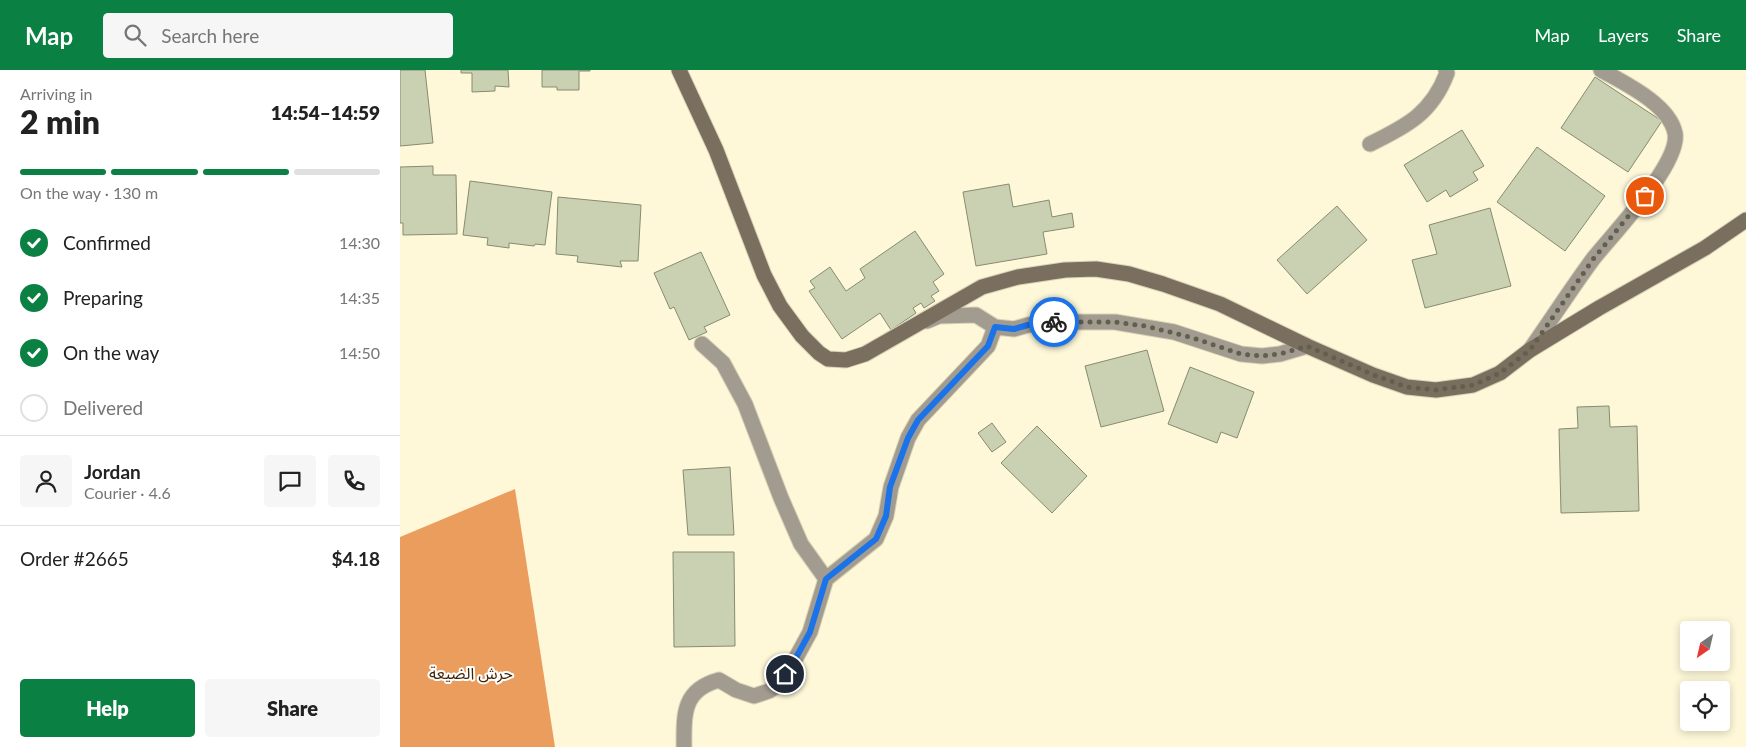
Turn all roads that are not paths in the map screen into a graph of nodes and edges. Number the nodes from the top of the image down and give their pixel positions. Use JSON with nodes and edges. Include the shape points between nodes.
{"nodes":[{"id":1,"x":679,"y":70,"type":"edge"},
{"id":2,"x":1446,"y":70,"type":"edge"},
{"id":3,"x":1601,"y":70,"type":"edge"},
{"id":4,"x":1370,"y":144,"type":"dead end"},
{"id":5,"x":1746,"y":220,"type":"edge"},
{"id":6,"x":919,"y":324,"type":"junction"},
{"id":7,"x":995,"y":327,"type":"junction"},
{"id":8,"x":702,"y":344,"type":"dead end"},
{"id":9,"x":1307,"y":346,"type":"junction"},
{"id":10,"x":1530,"y":350,"type":"junction"},
{"id":11,"x":826,"y":579,"type":"junction"},
{"id":12,"x":684,"y":747,"type":"edge"}],
"edges":[{"from":1,"to":6,"type":"street","via":[[716,150],[764,275],[780,306],[818,353],[828,359],[846,360],[865,354]]},
{"from":2,"to":4,"type":"street","via":[[1441,88],[1422,113],[1397,131]]},
{"from":3,"to":10,"type":"street","via":[[1639,92],[1663,112],[1675,133],[1675,144],[1645,196],[1594,258]]},
{"from":5,"to":10,"type":"street"},
{"from":6,"to":7,"type":"street","via":[[939,316],[976,315]]},
{"from":6,"to":9,"type":"street","via":[[982,287],[1065,270],[1096,269],[1128,274],[1220,304]]},
{"from":7,"to":9,"type":"street","via":[[1014,329],[1054,322],[1115,322],[1174,332],[1241,354],[1262,356]]},
{"from":7,"to":11,"type":"street","via":[[988,346],[918,420],[890,487],[886,516],[876,539]]},
{"from":8,"to":11,"type":"street","via":[[723,362],[745,404],[800,544]]},
{"from":9,"to":10,"type":"street","via":[[1407,387],[1436,390],[1473,385],[1500,373]]},
{"from":11,"to":12,"type":"street","via":[[810,632],[777,686],[754,696],[719,680],[696,690],[686,709]]}]}
